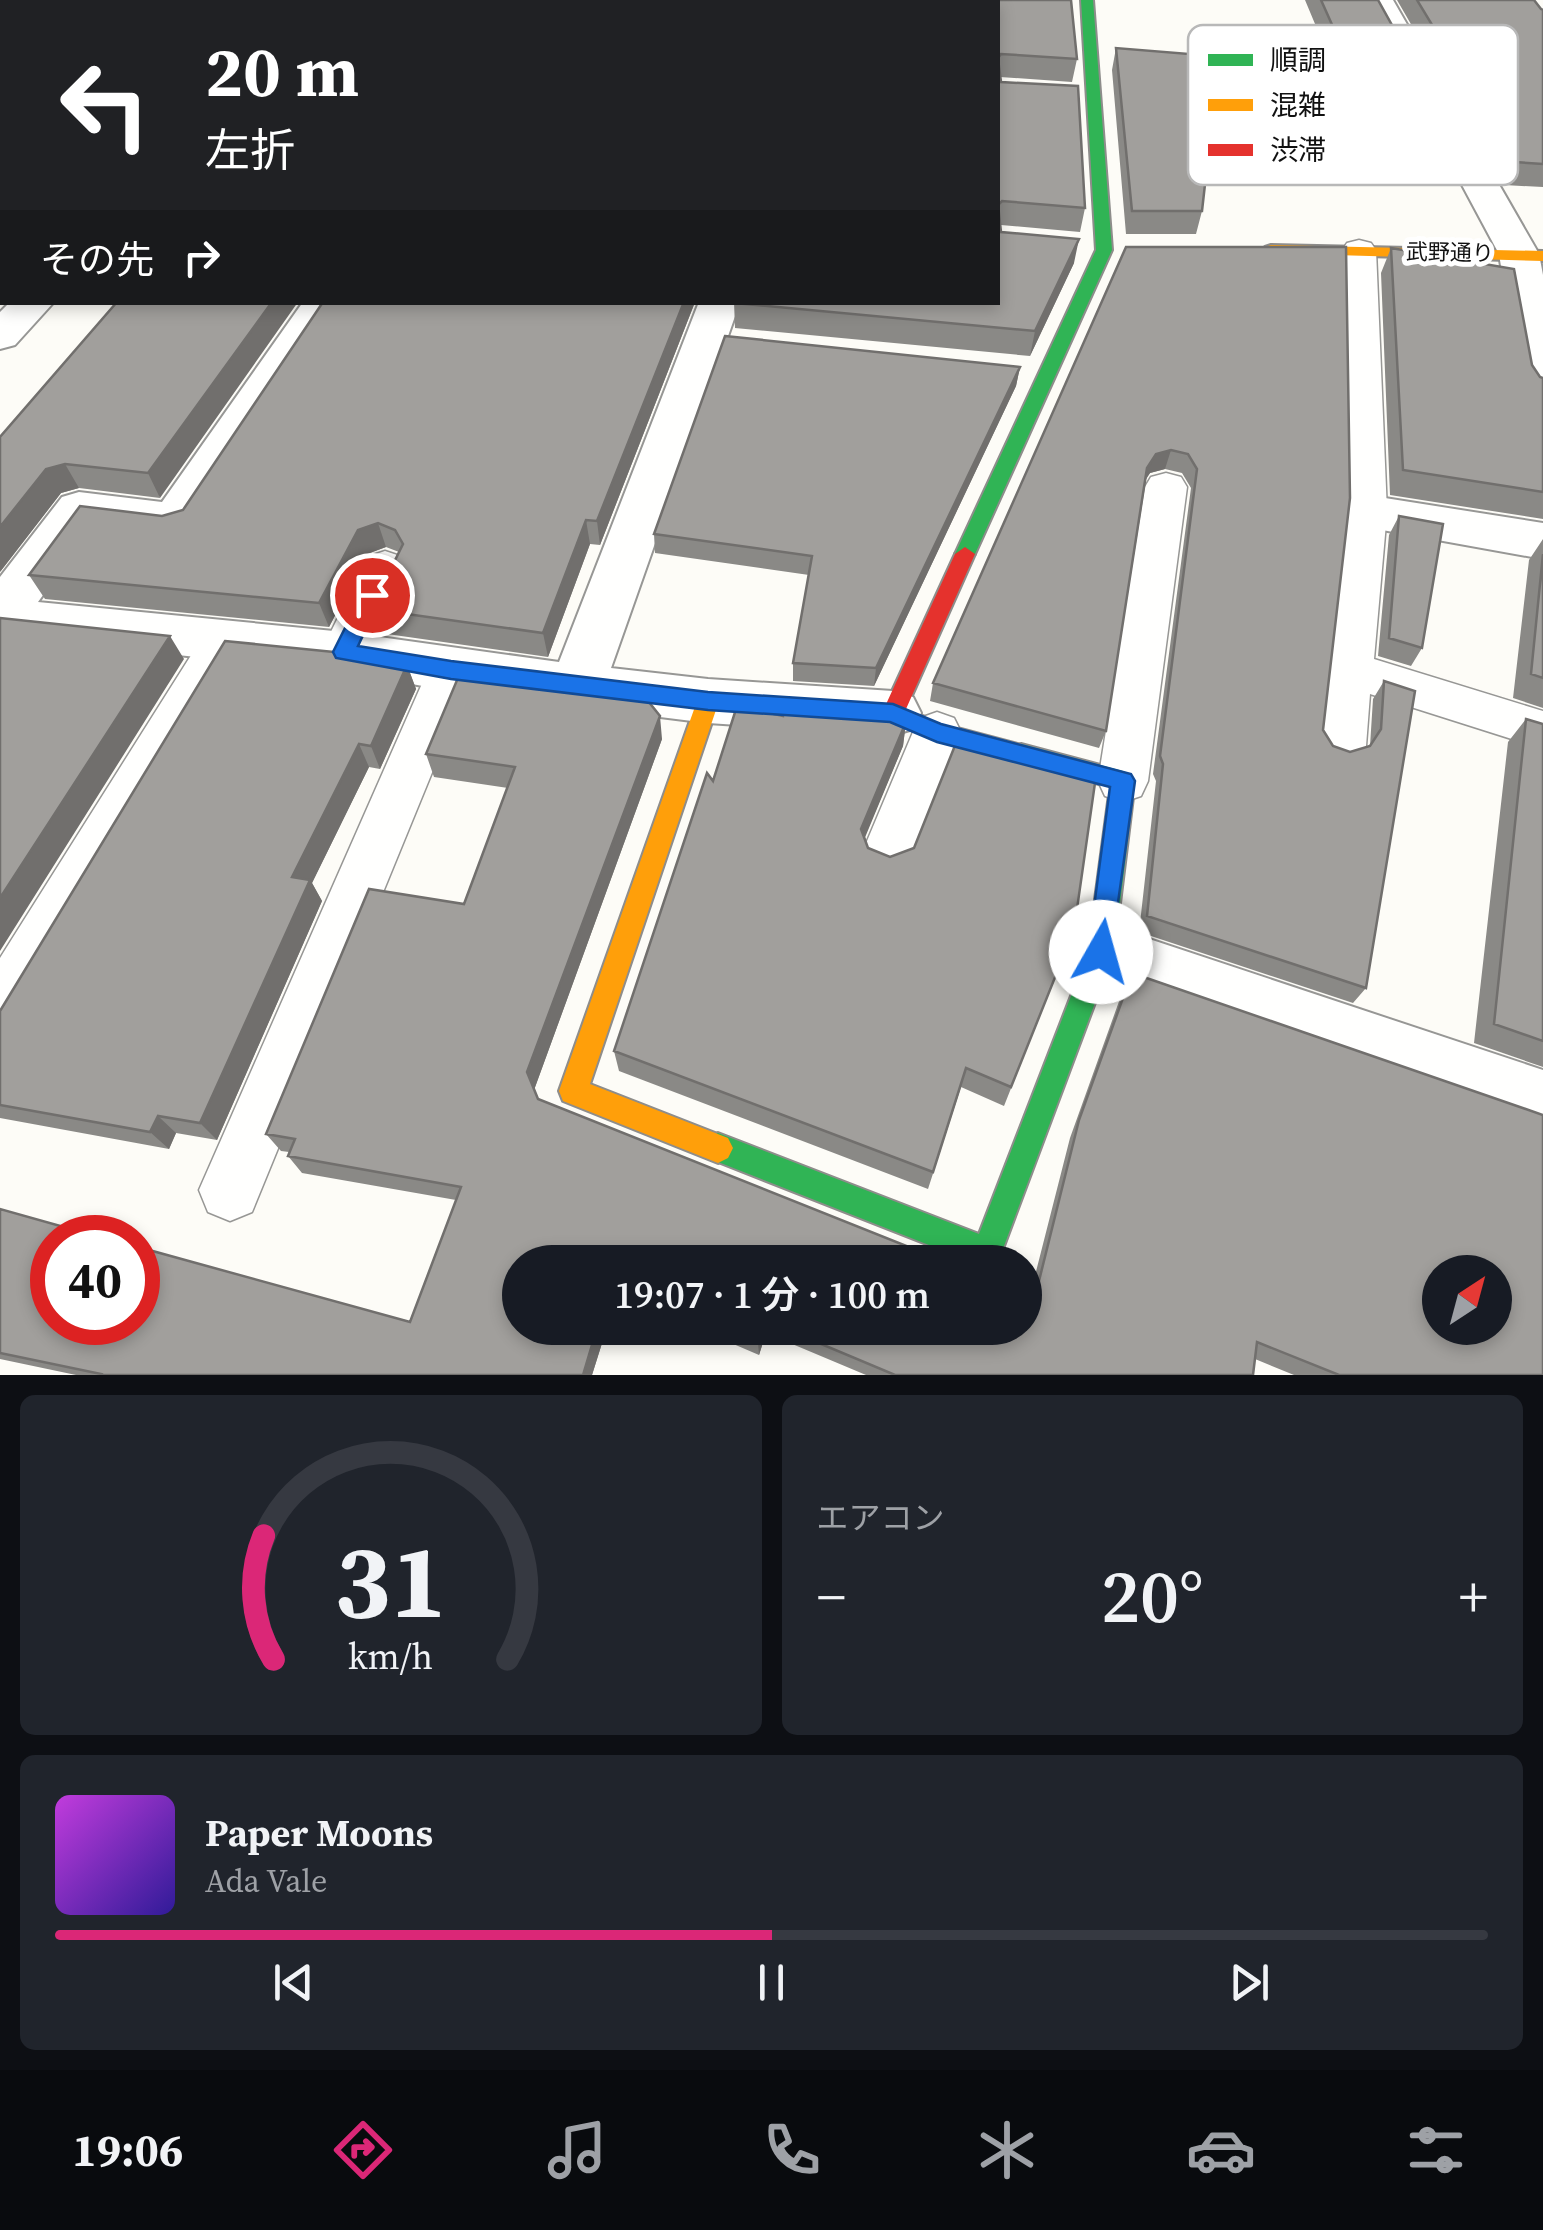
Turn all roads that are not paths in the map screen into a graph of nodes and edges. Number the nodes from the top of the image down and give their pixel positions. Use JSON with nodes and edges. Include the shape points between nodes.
{"nodes":[{"id":1,"x":1087,"y":0,"type":"edge"},
{"id":2,"x":1378,"y":0,"type":"edge"},
{"id":3,"x":1393,"y":25,"type":"edge"},
{"id":4,"x":1056,"y":94,"type":"edge"},
{"id":5,"x":1095,"y":97,"type":"junction"},
{"id":6,"x":1489,"y":185,"type":"edge"},
{"id":7,"x":1241,"y":250,"type":"edge"},
{"id":8,"x":1359,"y":250,"type":"junction"},
{"id":9,"x":1531,"y":255,"type":"edge"},
{"id":10,"x":31,"y":305,"type":"edge"},
{"id":11,"x":322,"y":305,"type":"edge"},
{"id":12,"x":724,"y":329,"type":"edge"},
{"id":13,"x":0,"y":336,"type":"edge"},
{"id":14,"x":1010,"y":369,"type":"edge"},
{"id":15,"x":1048,"y":373,"type":"junction"},
{"id":16,"x":1543,"y":388,"type":"edge"},
{"id":17,"x":1166,"y":488,"type":"dead end"},
{"id":18,"x":1366,"y":512,"type":"junction"},
{"id":19,"x":1543,"y":540,"type":"edge"},
{"id":20,"x":385,"y":567,"type":"dead end"},
{"id":21,"x":0,"y":617,"type":"edge"},
{"id":22,"x":223,"y":642,"type":"junction"},
{"id":23,"x":344,"y":652,"type":"junction"},
{"id":24,"x":1350,"y":669,"type":"junction"},
{"id":25,"x":451,"y":670,"type":"junction"},
{"id":26,"x":577,"y":686,"type":"junction"},
{"id":27,"x":708,"y":701,"type":"junction"},
{"id":28,"x":915,"y":723,"type":"junction"},
{"id":29,"x":1543,"y":730,"type":"edge"},
{"id":30,"x":1341,"y":746,"type":"edge"},
{"id":31,"x":1123,"y":781,"type":"junction"},
{"id":32,"x":888,"y":853,"type":"edge"},
{"id":33,"x":1101,"y":952,"type":"junction"},
{"id":34,"x":0,"y":1009,"type":"edge"},
{"id":35,"x":1543,"y":1104,"type":"edge"},
{"id":36,"x":230,"y":1190,"type":"dead end"}],
"edges":[{"from":1,"to":5,"type":"street"},
{"from":2,"to":3,"type":"street"},
{"from":4,"to":5,"type":"street"},
{"from":5,"to":15,"type":"street","via":[[1105,250]]},
{"from":6,"to":9,"type":"street"},
{"from":7,"to":8,"type":"street","name":"武野通り"},
{"from":8,"to":9,"type":"street","name":"武野通り"},
{"from":8,"to":18,"type":"lane"},
{"from":9,"to":16,"type":"street"},
{"from":10,"to":13,"type":"street"},
{"from":11,"to":21,"type":"street","via":[[175,520],[79,510]]},
{"from":12,"to":26,"type":"street"},
{"from":14,"to":15,"type":"lane"},
{"from":15,"to":28,"type":"street"},
{"from":17,"to":31,"type":"lane"},
{"from":18,"to":19,"type":"street"},
{"from":18,"to":24,"type":"lane"},
{"from":20,"to":23,"type":"lane"},
{"from":21,"to":22,"type":"street"},
{"from":22,"to":23,"type":"street"},
{"from":22,"to":34,"type":"lane"},
{"from":23,"to":25,"type":"street"},
{"from":24,"to":29,"type":"lane"},
{"from":24,"to":30,"type":"lane"},
{"from":25,"to":26,"type":"street"},
{"from":25,"to":36,"type":"lane"},
{"from":26,"to":27,"type":"street"},
{"from":27,"to":28,"type":"street"},
{"from":27,"to":33,"type":"street","via":[[573,1091],[988,1253]]},
{"from":28,"to":31,"type":"street"},
{"from":28,"to":32,"type":"lane"},
{"from":31,"to":33,"type":"street"},
{"from":33,"to":35,"type":"street"}]}
